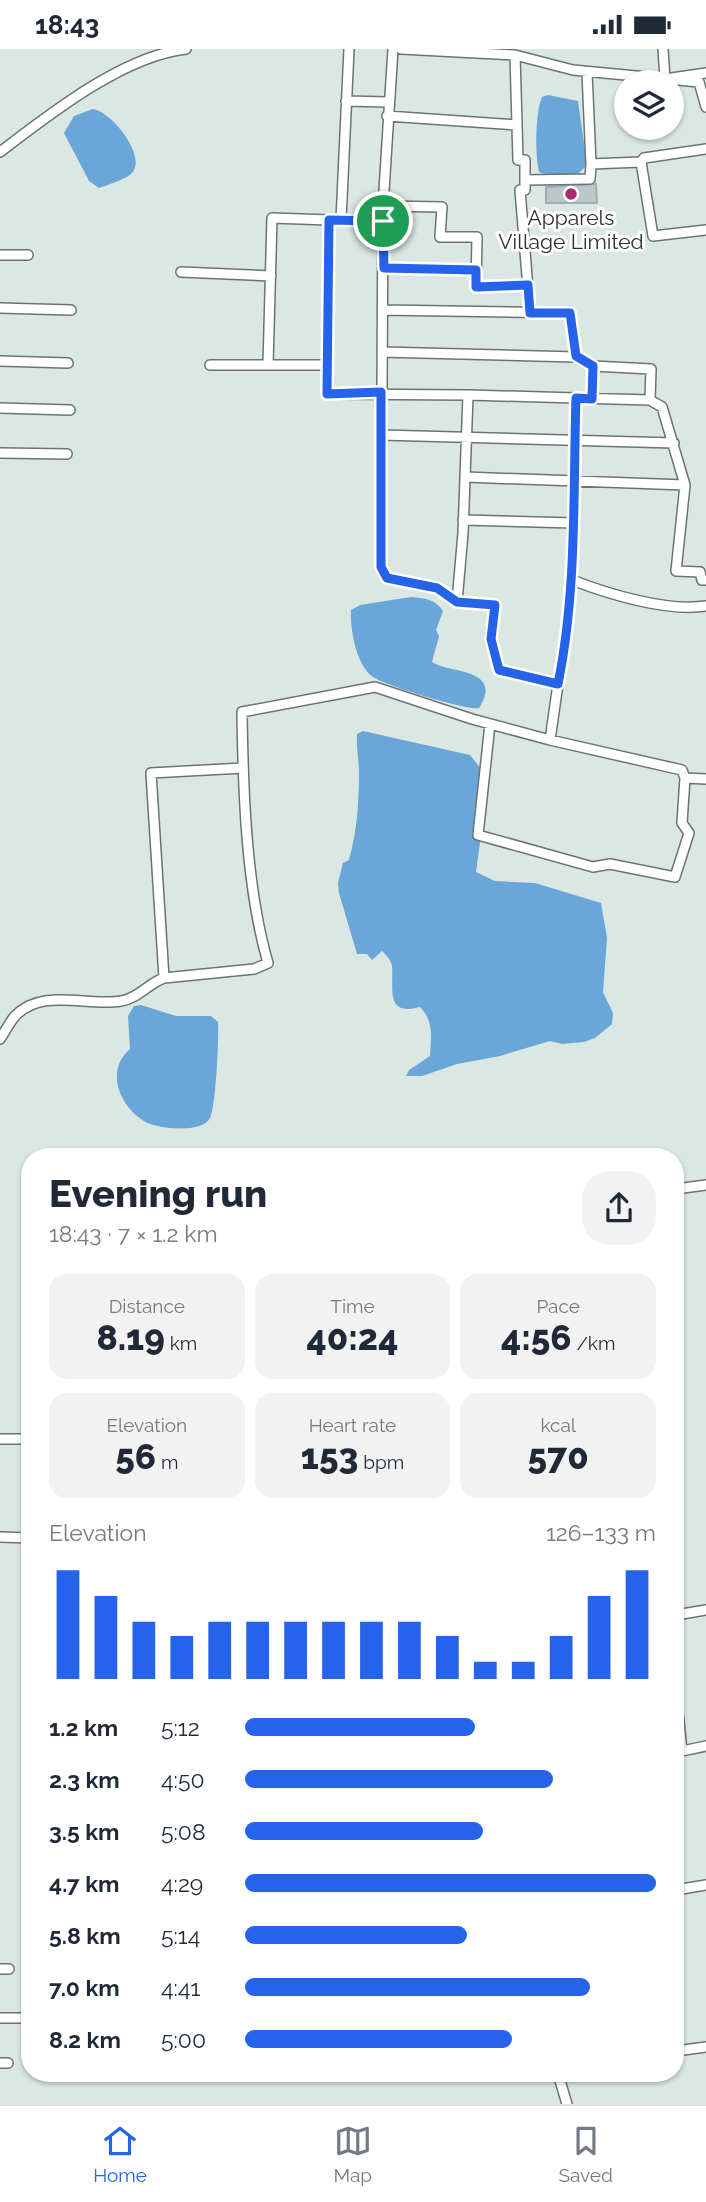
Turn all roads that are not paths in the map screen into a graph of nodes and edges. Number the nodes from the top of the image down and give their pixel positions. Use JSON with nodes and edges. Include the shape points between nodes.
{"nodes":[{"id":1,"x":187,"y":49,"type":"edge"},
{"id":2,"x":349,"y":49,"type":"edge"},
{"id":3,"x":393,"y":49,"type":"edge"},
{"id":4,"x":401,"y":49,"type":"edge"},
{"id":5,"x":663,"y":49,"type":"edge"},
{"id":6,"x":162,"y":50,"type":"edge"},
{"id":7,"x":515,"y":55,"type":"junction"},
{"id":8,"x":664,"y":70,"type":"edge"},
{"id":9,"x":587,"y":72,"type":"junction"},
{"id":10,"x":706,"y":73,"type":"edge"},
{"id":11,"x":614,"y":74,"type":"edge"},
{"id":12,"x":684,"y":76,"type":"edge"},
{"id":13,"x":684,"y":80,"type":"edge"},
{"id":14,"x":702,"y":81,"type":"edge"},
{"id":15,"x":346,"y":101,"type":"junction"},
{"id":16,"x":388,"y":101,"type":"junction"},
{"id":17,"x":706,"y":107,"type":"edge"},
{"id":18,"x":387,"y":116,"type":"junction"},
{"id":19,"x":517,"y":125,"type":"junction"},
{"id":20,"x":706,"y":149,"type":"edge"},
{"id":21,"x":0,"y":152,"type":"edge"},
{"id":22,"x":641,"y":162,"type":"junction"},
{"id":23,"x":591,"y":164,"type":"junction"},
{"id":24,"x":525,"y":180,"type":"junction"},
{"id":25,"x":383,"y":206,"type":"junction"},
{"id":26,"x":329,"y":220,"type":"junction"},
{"id":27,"x":341,"y":220,"type":"junction"},
{"id":28,"x":383,"y":221,"type":"junction"},
{"id":29,"x":706,"y":230,"type":"edge"},
{"id":30,"x":0,"y":255,"type":"edge"},
{"id":31,"x":28,"y":255,"type":"dead end"},
{"id":32,"x":384,"y":268,"type":"junction"},
{"id":33,"x":476,"y":270,"type":"junction"},
{"id":34,"x":181,"y":272,"type":"dead end"},
{"id":35,"x":271,"y":275,"type":"junction"},
{"id":36,"x":528,"y":285,"type":"junction"},
{"id":37,"x":0,"y":308,"type":"edge"},
{"id":38,"x":71,"y":310,"type":"dead end"},
{"id":39,"x":383,"y":310,"type":"junction"},
{"id":40,"x":530,"y":313,"type":"junction"},
{"id":41,"x":382,"y":352,"type":"junction"},
{"id":42,"x":576,"y":356,"type":"junction"},
{"id":43,"x":0,"y":361,"type":"edge"},
{"id":44,"x":68,"y":363,"type":"dead end"},
{"id":45,"x":210,"y":365,"type":"dead end"},
{"id":46,"x":268,"y":365,"type":"junction"},
{"id":47,"x":326,"y":365,"type":"junction"},
{"id":48,"x":593,"y":366,"type":"junction"},
{"id":49,"x":381,"y":392,"type":"junction"},
{"id":50,"x":468,"y":395,"type":"junction"},
{"id":51,"x":576,"y":398,"type":"junction"},
{"id":52,"x":592,"y":399,"type":"junction"},
{"id":53,"x":650,"y":400,"type":"junction"},
{"id":54,"x":0,"y":408,"type":"edge"},
{"id":55,"x":70,"y":410,"type":"dead end"},
{"id":56,"x":381,"y":435,"type":"junction"},
{"id":57,"x":467,"y":439,"type":"junction"},
{"id":58,"x":575,"y":440,"type":"junction"},
{"id":59,"x":674,"y":443,"type":"junction"},
{"id":60,"x":0,"y":453,"type":"edge"},
{"id":61,"x":67,"y":454,"type":"dead end"},
{"id":62,"x":465,"y":477,"type":"junction"},
{"id":63,"x":575,"y":481,"type":"junction"},
{"id":64,"x":685,"y":485,"type":"junction"},
{"id":65,"x":464,"y":520,"type":"junction"},
{"id":66,"x":573,"y":523,"type":"junction"},
{"id":67,"x":572,"y":580,"type":"junction"},
{"id":68,"x":706,"y":580,"type":"edge"},
{"id":69,"x":457,"y":602,"type":"junction"},
{"id":70,"x":706,"y":606,"type":"edge"},
{"id":71,"x":558,"y":684,"type":"junction"},
{"id":72,"x":490,"y":724,"type":"junction"},
{"id":73,"x":550,"y":740,"type":"junction"},
{"id":74,"x":243,"y":768,"type":"junction"},
{"id":75,"x":685,"y":778,"type":"junction"},
{"id":76,"x":706,"y":779,"type":"edge"},
{"id":77,"x":164,"y":978,"type":"junction"},
{"id":78,"x":0,"y":1039,"type":"edge"},
{"id":79,"x":706,"y":1185,"type":"edge"},
{"id":80,"x":684,"y":1188,"type":"edge"},
{"id":81,"x":0,"y":1439,"type":"edge"},
{"id":82,"x":21,"y":1439,"type":"edge"},
{"id":83,"x":0,"y":1537,"type":"edge"},
{"id":84,"x":21,"y":1538,"type":"edge"},
{"id":85,"x":706,"y":1610,"type":"edge"},
{"id":86,"x":684,"y":1614,"type":"edge"},
{"id":87,"x":706,"y":1746,"type":"edge"},
{"id":88,"x":684,"y":1750,"type":"edge"},
{"id":89,"x":706,"y":1885,"type":"edge"},
{"id":90,"x":684,"y":1889,"type":"edge"},
{"id":91,"x":0,"y":2018,"type":"edge"},
{"id":92,"x":21,"y":2018,"type":"edge"},
{"id":93,"x":706,"y":2047,"type":"edge"},
{"id":94,"x":684,"y":2050,"type":"edge"},
{"id":95,"x":560,"y":2082,"type":"edge"},
{"id":96,"x":566,"y":2104,"type":"edge"}],
"edges":[{"from":1,"to":6,"type":"street"},
{"from":2,"to":15,"type":"street"},
{"from":3,"to":16,"type":"street"},
{"from":4,"to":7,"type":"street"},
{"from":5,"to":8,"type":"street"},
{"from":6,"to":21,"type":"street","via":[[60,107]]},
{"from":7,"to":9,"type":"street"},
{"from":7,"to":19,"type":"street"},
{"from":9,"to":11,"type":"street"},
{"from":9,"to":23,"type":"street"},
{"from":10,"to":12,"type":"street"},
{"from":13,"to":14,"type":"street"},
{"from":14,"to":17,"type":"street"},
{"from":15,"to":16,"type":"street"},
{"from":15,"to":27,"type":"street"},
{"from":16,"to":18,"type":"street"},
{"from":18,"to":19,"type":"street"},
{"from":18,"to":25,"type":"street"},
{"from":19,"to":24,"type":"street","via":[[517,159],[525,160]]},
{"from":20,"to":22,"type":"street"},
{"from":22,"to":23,"type":"street"},
{"from":22,"to":29,"type":"street","via":[[653,236]]},
{"from":23,"to":24,"type":"street","via":[[590,179]]},
{"from":24,"to":36,"type":"street","via":[[525,190],[520,190]]},
{"from":25,"to":28,"type":"street"},
{"from":25,"to":33,"type":"street","via":[[442,207],[440,237],[477,237]]},
{"from":26,"to":27,"type":"street"},
{"from":26,"to":35,"type":"street","via":[[272,218]]},
{"from":26,"to":47,"type":"street"},
{"from":27,"to":28,"type":"street"},
{"from":28,"to":32,"type":"street"},
{"from":30,"to":31,"type":"street"},
{"from":32,"to":33,"type":"street"},
{"from":32,"to":39,"type":"street"},
{"from":33,"to":36,"type":"street","via":[[476,287]]},
{"from":34,"to":35,"type":"street"},
{"from":35,"to":46,"type":"street"},
{"from":36,"to":40,"type":"street"},
{"from":37,"to":38,"type":"street"},
{"from":39,"to":40,"type":"street"},
{"from":39,"to":41,"type":"street"},
{"from":40,"to":42,"type":"street","via":[[570,313]]},
{"from":41,"to":42,"type":"street"},
{"from":41,"to":49,"type":"street"},
{"from":42,"to":48,"type":"street"},
{"from":43,"to":44,"type":"street"},
{"from":45,"to":46,"type":"street"},
{"from":46,"to":47,"type":"street"},
{"from":47,"to":49,"type":"street","via":[[327,394]]},
{"from":48,"to":52,"type":"street"},
{"from":48,"to":53,"type":"street","via":[[651,369]]},
{"from":49,"to":50,"type":"street"},
{"from":49,"to":56,"type":"street"},
{"from":50,"to":51,"type":"street"},
{"from":50,"to":57,"type":"street"},
{"from":51,"to":52,"type":"street"},
{"from":51,"to":58,"type":"street"},
{"from":52,"to":53,"type":"street"},
{"from":53,"to":59,"type":"street","via":[[662,407]]},
{"from":54,"to":55,"type":"street"},
{"from":56,"to":57,"type":"street"},
{"from":56,"to":69,"type":"street","via":[[381,567],[387,578],[437,588]]},
{"from":57,"to":58,"type":"street"},
{"from":57,"to":62,"type":"street"},
{"from":58,"to":59,"type":"street"},
{"from":58,"to":63,"type":"street"},
{"from":59,"to":64,"type":"street"},
{"from":60,"to":61,"type":"street"},
{"from":62,"to":63,"type":"street"},
{"from":62,"to":65,"type":"street"},
{"from":63,"to":64,"type":"street"},
{"from":63,"to":66,"type":"street"},
{"from":64,"to":68,"type":"street","via":[[676,571],[700,572]]},
{"from":65,"to":66,"type":"street"},
{"from":65,"to":69,"type":"street"},
{"from":66,"to":67,"type":"street"},
{"from":67,"to":70,"type":"street","via":[[655,603]]},
{"from":67,"to":71,"type":"street"},
{"from":69,"to":71,"type":"street","via":[[495,605],[491,639],[499,670]]},
{"from":71,"to":73,"type":"street"},
{"from":72,"to":73,"type":"street"},
{"from":72,"to":74,"type":"street","via":[[375,687],[354,690],[242,712]]},
{"from":72,"to":75,"type":"street","via":[[478,835],[580,864],[610,863],[675,877],[689,833],[682,823]]},
{"from":73,"to":75,"type":"street","via":[[682,769]]},
{"from":74,"to":77,"type":"street","via":[[151,773]]},
{"from":74,"to":77,"type":"street","via":[[253,883],[268,963],[254,969]]},
{"from":75,"to":76,"type":"street"},
{"from":77,"to":78,"type":"street","via":[[122,1001],[41,1000],[16,1015]]},
{"from":79,"to":80,"type":"street"},
{"from":81,"to":82,"type":"street"},
{"from":83,"to":84,"type":"street"},
{"from":85,"to":86,"type":"street"},
{"from":87,"to":88,"type":"street"},
{"from":89,"to":90,"type":"street"},
{"from":91,"to":92,"type":"street"},
{"from":93,"to":94,"type":"street"},
{"from":95,"to":96,"type":"street"}]}
